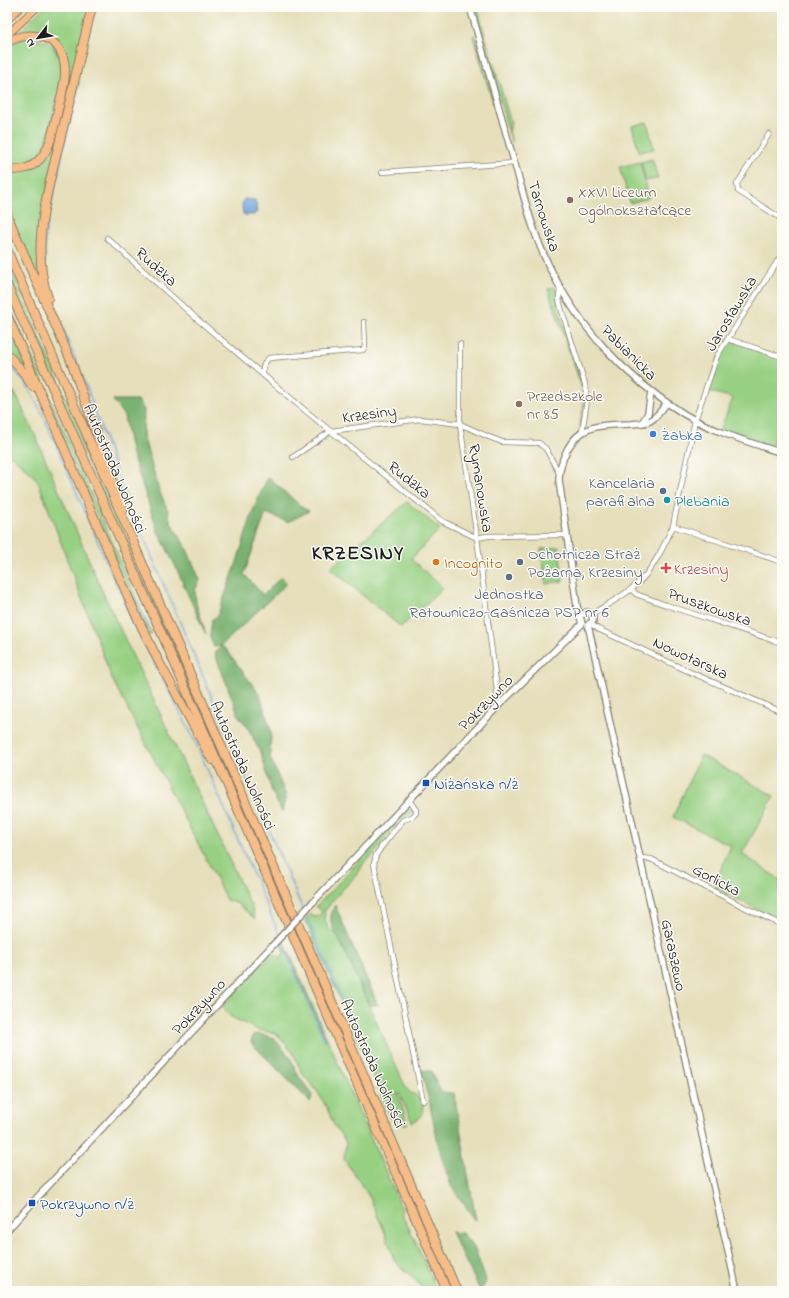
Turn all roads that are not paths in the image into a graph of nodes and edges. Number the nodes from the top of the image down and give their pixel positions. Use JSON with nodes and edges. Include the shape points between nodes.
{"nodes":[{"id":1,"x":20,"y":7,"type":"edge"},
{"id":2,"x":37,"y":7,"type":"edge"},
{"id":3,"x":92,"y":7,"type":"edge"},
{"id":4,"x":470,"y":7,"type":"edge"},
{"id":5,"x":7,"y":20,"type":"edge"},
{"id":6,"x":7,"y":35,"type":"edge"},
{"id":7,"x":7,"y":42,"type":"edge"},
{"id":8,"x":769,"y":134,"type":"dead end"},
{"id":9,"x":515,"y":163,"type":"junction"},
{"id":10,"x":7,"y":169,"type":"edge"},
{"id":11,"x":382,"y":172,"type":"dead end"},
{"id":12,"x":7,"y":216,"type":"edge"},
{"id":13,"x":782,"y":219,"type":"edge"},
{"id":14,"x":108,"y":238,"type":"dead end"},
{"id":15,"x":7,"y":250,"type":"edge"},
{"id":16,"x":782,"y":254,"type":"edge"},
{"id":17,"x":7,"y":285,"type":"edge"},
{"id":18,"x":560,"y":288,"type":"junction"},
{"id":19,"x":7,"y":315,"type":"edge"},
{"id":20,"x":364,"y":322,"type":"dead end"},
{"id":21,"x":58,"y":332,"type":"junction"},
{"id":22,"x":728,"y":339,"type":"junction"},
{"id":23,"x":460,"y":344,"type":"dead end"},
{"id":24,"x":7,"y":354,"type":"edge"},
{"id":25,"x":782,"y":357,"type":"edge"},
{"id":26,"x":263,"y":375,"type":"junction"},
{"id":27,"x":652,"y":392,"type":"junction"},
{"id":28,"x":667,"y":403,"type":"junction"},
{"id":29,"x":50,"y":416,"type":"junction"},
{"id":30,"x":695,"y":420,"type":"junction"},
{"id":31,"x":642,"y":423,"type":"junction"},
{"id":32,"x":460,"y":424,"type":"junction"},
{"id":33,"x":331,"y":431,"type":"junction"},
{"id":34,"x":582,"y":432,"type":"junction"},
{"id":35,"x":782,"y":454,"type":"edge"},
{"id":36,"x":293,"y":457,"type":"dead end"},
{"id":37,"x":559,"y":473,"type":"junction"},
{"id":38,"x":673,"y":526,"type":"junction"},
{"id":39,"x":566,"y":535,"type":"junction"},
{"id":40,"x":477,"y":538,"type":"junction"},
{"id":41,"x":133,"y":544,"type":"junction"},
{"id":42,"x":782,"y":562,"type":"edge"},
{"id":43,"x":631,"y":589,"type":"junction"},
{"id":44,"x":592,"y":614,"type":"junction"},
{"id":45,"x":581,"y":615,"type":"junction"},
{"id":46,"x":582,"y":624,"type":"junction"},
{"id":47,"x":590,"y":624,"type":"junction"},
{"id":48,"x":782,"y":643,"type":"edge"},
{"id":49,"x":499,"y":705,"type":"junction"},
{"id":50,"x":782,"y":712,"type":"edge"},
{"id":51,"x":229,"y":788,"type":"junction"},
{"id":52,"x":409,"y":800,"type":"junction"},
{"id":53,"x":640,"y":858,"type":"junction"},
{"id":54,"x":782,"y":925,"type":"edge"},
{"id":55,"x":424,"y":1101,"type":"dead end"},
{"id":56,"x":7,"y":1230,"type":"edge"},
{"id":57,"x":447,"y":1291,"type":"edge"},
{"id":58,"x":457,"y":1291,"type":"edge"},
{"id":59,"x":737,"y":1291,"type":"edge"}],
"edges":[{"from":1,"to":5,"type":"highway"},
{"from":2,"to":6,"type":"highway"},
{"from":3,"to":21,"type":"highway","via":[[41,233],[46,294]]},
{"from":4,"to":9,"type":"street","name":"Tarnowska"},
{"from":7,"to":10,"type":"highway","via":[[28,34],[45,38],[55,44],[60,51],[65,70],[53,131],[44,154],[27,168]]},
{"from":8,"to":13,"type":"street","via":[[737,184],[738,191]]},
{"from":9,"to":11,"type":"street"},
{"from":9,"to":18,"type":"street","name":"Tarnowska","via":[[532,224]]},
{"from":12,"to":21,"type":"highway"},
{"from":14,"to":26,"type":"street","name":"Rudzka","via":[[196,319]]},
{"from":15,"to":41,"type":"highway","name":"Autostrada Wolności"},
{"from":16,"to":22,"type":"street","name":"Jarosławska"},
{"from":17,"to":51,"type":"highway","name":"Autostrada Wolności"},
{"from":18,"to":27,"type":"street","name":"Pabianicka","via":[[600,342],[629,373]]},
{"from":18,"to":34,"type":"street","name":"Tarnowska","via":[[561,308],[588,395]]},
{"from":19,"to":29,"type":"highway"},
{"from":20,"to":26,"type":"street","via":[[363,350],[269,358],[264,363]]},
{"from":21,"to":41,"type":"highway","via":[[87,405]]},
{"from":22,"to":25,"type":"street"},
{"from":22,"to":30,"type":"street","name":"Jarosławska","via":[[717,356]]},
{"from":23,"to":32,"type":"street","name":"Rymanowska"},
{"from":24,"to":29,"type":"highway","via":[[29,380]]},
{"from":26,"to":33,"type":"street","name":"Rudzka"},
{"from":27,"to":28,"type":"street","name":"Pabianicka"},
{"from":27,"to":31,"type":"street","via":[[648,414]]},
{"from":28,"to":30,"type":"street","name":"Pabianicka"},
{"from":28,"to":31,"type":"street","via":[[651,420]]},
{"from":29,"to":51,"type":"highway","via":[[147,638],[203,745]]},
{"from":30,"to":35,"type":"street"},
{"from":30,"to":38,"type":"street","name":"Jarosławska"},
{"from":31,"to":34,"type":"street","via":[[595,427]]},
{"from":32,"to":33,"type":"street","name":"Krzesiny","via":[[420,419]]},
{"from":32,"to":37,"type":"street","name":"Krzesiny","via":[[502,442],[539,443],[546,449]]},
{"from":32,"to":40,"type":"street","name":"Rymanowska"},
{"from":33,"to":36,"type":"street"},
{"from":33,"to":40,"type":"street","name":"Rudzka","via":[[442,522]]},
{"from":34,"to":37,"type":"street","via":[[568,448]]},
{"from":37,"to":39,"type":"street"},
{"from":38,"to":42,"type":"street"},
{"from":38,"to":43,"type":"street","name":"Jarosławska","via":[[650,568],[641,581]]},
{"from":39,"to":40,"type":"street"},
{"from":39,"to":45,"type":"street","via":[[577,606]]},
{"from":40,"to":49,"type":"street","name":"Rymanowska"},
{"from":41,"to":58,"type":"highway","name":"Autostrada Wolności"},
{"from":43,"to":44,"type":"street","name":"Jarosławska"},
{"from":43,"to":48,"type":"street","name":"Pruszkowska","via":[[636,594],[666,605]]},
{"from":44,"to":45,"type":"street","via":[[584,612]]},
{"from":44,"to":47,"type":"street"},
{"from":45,"to":46,"type":"street"},
{"from":46,"to":47,"type":"street"},
{"from":46,"to":49,"type":"street","name":"Pokrzywno"},
{"from":47,"to":50,"type":"street","name":"Nowotarska"},
{"from":47,"to":53,"type":"street","name":"Garaszewo"},
{"from":49,"to":52,"type":"street","name":"Pokrzywno"},
{"from":51,"to":57,"type":"highway","name":"Autostrada Wolności"},
{"from":52,"to":55,"type":"street","via":[[416,813],[403,820],[378,852],[374,864]]},
{"from":52,"to":56,"type":"street","name":"Pokrzywno","bridge":true},
{"from":53,"to":54,"type":"street","name":"Gorlicka","via":[[657,862]]},
{"from":53,"to":59,"type":"street","name":"Garaszewo"}]}
